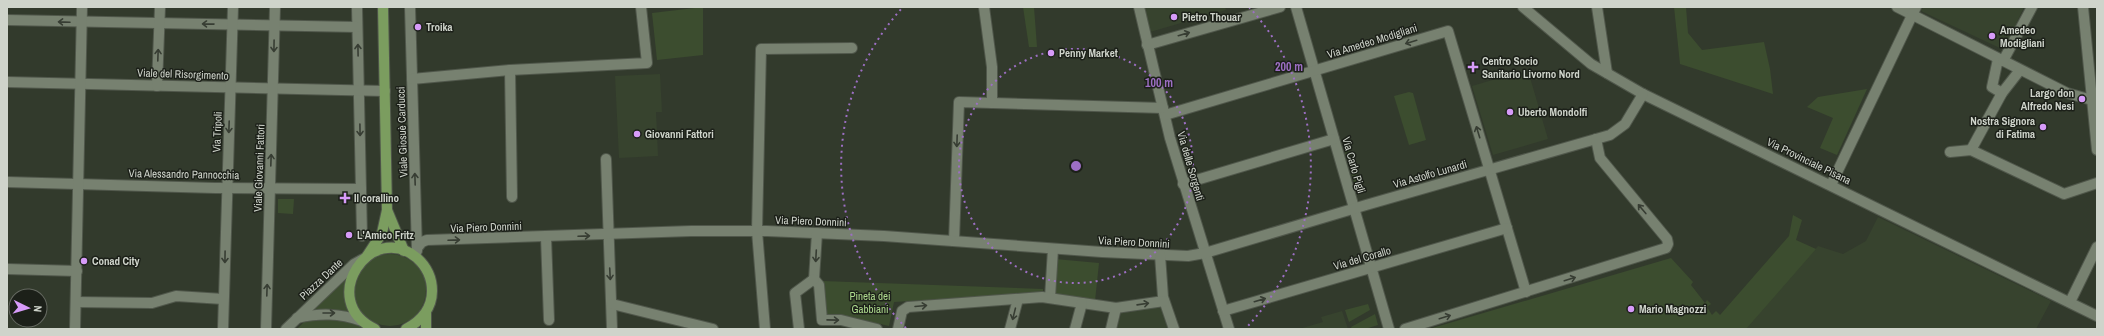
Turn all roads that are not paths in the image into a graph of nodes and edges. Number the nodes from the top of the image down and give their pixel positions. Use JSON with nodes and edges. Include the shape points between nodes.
{"nodes":[{"id":1,"x":82,"y":7,"type":"edge"},
{"id":2,"x":160,"y":7,"type":"edge"},
{"id":3,"x":233,"y":7,"type":"edge"},
{"id":4,"x":275,"y":7,"type":"edge"},
{"id":5,"x":357,"y":7,"type":"edge"},
{"id":6,"x":383,"y":7,"type":"edge"},
{"id":7,"x":410,"y":7,"type":"edge"},
{"id":8,"x":641,"y":7,"type":"edge"},
{"id":9,"x":984,"y":7,"type":"edge"},
{"id":10,"x":1139,"y":7,"type":"edge"},
{"id":11,"x":1280,"y":7,"type":"edge"},
{"id":12,"x":1296,"y":7,"type":"edge"},
{"id":13,"x":1523,"y":7,"type":"edge"},
{"id":14,"x":1597,"y":7,"type":"edge"},
{"id":15,"x":1897,"y":7,"type":"edge"},
{"id":16,"x":2032,"y":7,"type":"edge"},
{"id":17,"x":2083,"y":7,"type":"edge"},
{"id":18,"x":1914,"y":11,"type":"edge"},
{"id":19,"x":7,"y":20,"type":"edge"},
{"id":20,"x":82,"y":22,"type":"junction"},
{"id":21,"x":160,"y":24,"type":"junction"},
{"id":22,"x":233,"y":25,"type":"junction"},
{"id":23,"x":275,"y":26,"type":"junction"},
{"id":24,"x":357,"y":27,"type":"junction"},
{"id":25,"x":1147,"y":44,"type":"junction"},
{"id":26,"x":852,"y":48,"type":"dead end"},
{"id":27,"x":2001,"y":60,"type":"junction"},
{"id":28,"x":510,"y":70,"type":"junction"},
{"id":29,"x":2020,"y":70,"type":"junction"},
{"id":30,"x":1314,"y":71,"type":"junction"},
{"id":31,"x":1607,"y":73,"type":"junction"},
{"id":32,"x":412,"y":79,"type":"junction"},
{"id":33,"x":7,"y":82,"type":"edge"},
{"id":34,"x":81,"y":84,"type":"junction"},
{"id":35,"x":158,"y":86,"type":"junction"},
{"id":36,"x":231,"y":88,"type":"junction"},
{"id":37,"x":273,"y":88,"type":"junction"},
{"id":38,"x":359,"y":91,"type":"junction"},
{"id":39,"x":385,"y":91,"type":"junction"},
{"id":40,"x":2002,"y":93,"type":"junction"},
{"id":41,"x":1643,"y":94,"type":"junction"},
{"id":42,"x":2092,"y":100,"type":"junction"},
{"id":43,"x":992,"y":103,"type":"junction"},
{"id":44,"x":1164,"y":112,"type":"junction"},
{"id":45,"x":1334,"y":139,"type":"junction"},
{"id":46,"x":1596,"y":139,"type":"junction"},
{"id":47,"x":1971,"y":150,"type":"junction"},
{"id":48,"x":2097,"y":150,"type":"edge"},
{"id":49,"x":1950,"y":152,"type":"dead end"},
{"id":50,"x":606,"y":159,"type":"dead end"},
{"id":51,"x":1491,"y":169,"type":"junction"},
{"id":52,"x":7,"y":182,"type":"edge"},
{"id":53,"x":2097,"y":183,"type":"edge"},
{"id":54,"x":79,"y":184,"type":"junction"},
{"id":55,"x":1183,"y":184,"type":"junction"},
{"id":56,"x":1831,"y":185,"type":"junction"},
{"id":57,"x":226,"y":187,"type":"junction"},
{"id":58,"x":270,"y":188,"type":"junction"},
{"id":59,"x":361,"y":189,"type":"junction"},
{"id":60,"x":512,"y":197,"type":"dead end"},
{"id":61,"x":1354,"y":208,"type":"junction"},
{"id":62,"x":387,"y":210,"type":"junction"},
{"id":63,"x":1507,"y":228,"type":"junction"},
{"id":64,"x":757,"y":231,"type":"junction"},
{"id":65,"x":817,"y":233,"type":"junction"},
{"id":66,"x":609,"y":235,"type":"junction"},
{"id":67,"x":362,"y":236,"type":"dead end"},
{"id":68,"x":546,"y":237,"type":"junction"},
{"id":69,"x":954,"y":241,"type":"junction"},
{"id":70,"x":2097,"y":247,"type":"edge"},
{"id":71,"x":1053,"y":249,"type":"junction"},
{"id":72,"x":404,"y":251,"type":"junction"},
{"id":73,"x":416,"y":252,"type":"junction"},
{"id":74,"x":1205,"y":253,"type":"junction"},
{"id":75,"x":1160,"y":255,"type":"junction"},
{"id":76,"x":365,"y":257,"type":"junction"},
{"id":77,"x":1371,"y":268,"type":"junction"},
{"id":78,"x":7,"y":269,"type":"edge"},
{"id":79,"x":77,"y":271,"type":"junction"},
{"id":80,"x":814,"y":279,"type":"junction"},
{"id":81,"x":1526,"y":292,"type":"junction"},
{"id":82,"x":1050,"y":298,"type":"junction"},
{"id":83,"x":224,"y":299,"type":"junction"},
{"id":84,"x":1018,"y":299,"type":"junction"},
{"id":85,"x":1164,"y":301,"type":"junction"},
{"id":86,"x":76,"y":302,"type":"junction"},
{"id":87,"x":2070,"y":302,"type":"junction"},
{"id":88,"x":1082,"y":303,"type":"junction"},
{"id":89,"x":612,"y":304,"type":"junction"},
{"id":90,"x":1116,"y":308,"type":"junction"},
{"id":91,"x":1223,"y":311,"type":"junction"},
{"id":92,"x":426,"y":313,"type":"junction"},
{"id":93,"x":2097,"y":316,"type":"edge"},
{"id":94,"x":297,"y":318,"type":"junction"},
{"id":95,"x":549,"y":320,"type":"dead end"},
{"id":96,"x":362,"y":321,"type":"junction"},
{"id":97,"x":75,"y":329,"type":"edge"},
{"id":98,"x":223,"y":329,"type":"edge"},
{"id":99,"x":266,"y":329,"type":"edge"},
{"id":100,"x":286,"y":329,"type":"edge"},
{"id":101,"x":375,"y":329,"type":"edge"},
{"id":102,"x":406,"y":329,"type":"edge"},
{"id":103,"x":426,"y":329,"type":"edge"},
{"id":104,"x":612,"y":329,"type":"edge"},
{"id":105,"x":713,"y":329,"type":"edge"},
{"id":106,"x":765,"y":329,"type":"edge"},
{"id":107,"x":799,"y":329,"type":"edge"},
{"id":108,"x":877,"y":329,"type":"edge"},
{"id":109,"x":898,"y":329,"type":"edge"},
{"id":110,"x":1010,"y":329,"type":"edge"},
{"id":111,"x":1075,"y":329,"type":"edge"},
{"id":112,"x":1111,"y":329,"type":"edge"},
{"id":113,"x":1174,"y":329,"type":"edge"},
{"id":114,"x":1229,"y":329,"type":"edge"},
{"id":115,"x":1389,"y":329,"type":"edge"},
{"id":116,"x":1407,"y":329,"type":"edge"}],
"edges":[{"from":1,"to":20,"type":"street"},
{"from":2,"to":21,"type":"street"},
{"from":3,"to":22,"type":"street","name":"Via Tripoli"},
{"from":4,"to":23,"type":"street","name":"Viale Giovanni Fattori"},
{"from":5,"to":24,"type":"street"},
{"from":6,"to":39,"type":"main road","name":"Viale Giosuè Carducci"},
{"from":7,"to":32,"type":"street","name":"Viale Giosuè Carducci"},
{"from":8,"to":28,"type":"street","via":[[647,63]]},
{"from":9,"to":43,"type":"street","via":[[992,67]]},
{"from":10,"to":25,"type":"street","name":"Via delle Sorgenti"},
{"from":25,"to":11,"type":"street","one_way":true},
{"from":12,"to":30,"type":"street","name":"Via Carlo Pigli"},
{"from":13,"to":31,"type":"street","name":"Via Provinciale Pisana","via":[[1591,64]]},
{"from":14,"to":31,"type":"street"},
{"from":15,"to":18,"type":"street"},
{"from":16,"to":27,"type":"street"},
{"from":17,"to":42,"type":"street"},
{"from":18,"to":27,"type":"street"},
{"from":18,"to":56,"type":"street"},
{"from":20,"to":19,"type":"street","one_way":true},
{"from":20,"to":21,"type":"street"},
{"from":20,"to":34,"type":"street"},
{"from":22,"to":21,"type":"street","one_way":true},
{"from":35,"to":21,"type":"street","one_way":true},
{"from":22,"to":23,"type":"street"},
{"from":22,"to":36,"type":"street","name":"Via Tripoli"},
{"from":23,"to":24,"type":"street"},
{"from":23,"to":37,"type":"street","name":"Viale Giovanni Fattori","one_way":true},
{"from":38,"to":24,"type":"street","one_way":true},
{"from":25,"to":44,"type":"street","name":"Via delle Sorgenti"},
{"from":26,"to":64,"type":"street","via":[[761,49]]},
{"from":27,"to":29,"type":"street"},
{"from":27,"to":40,"type":"street","via":[[1992,87]]},
{"from":28,"to":32,"type":"street"},
{"from":28,"to":60,"type":"street"},
{"from":29,"to":40,"type":"street"},
{"from":29,"to":42,"type":"street","via":[[2067,93]]},
{"from":30,"to":44,"type":"street","name":"Via Amedeo Modigliani"},
{"from":30,"to":45,"type":"street","name":"Via Carlo Pigli"},
{"from":51,"to":30,"type":"street","name":"Via Amedeo Modigliani","one_way":true,"via":[[1448,31]]},
{"from":31,"to":41,"type":"street","name":"Via Provinciale Pisana"},
{"from":73,"to":32,"type":"street","name":"Viale Giosuè Carducci","one_way":true},
{"from":33,"to":34,"type":"street","name":"Viale del Risorgimento"},
{"from":34,"to":35,"type":"street","name":"Viale del Risorgimento"},
{"from":34,"to":54,"type":"street"},
{"from":35,"to":36,"type":"street","name":"Viale del Risorgimento"},
{"from":36,"to":37,"type":"street","name":"Viale del Risorgimento"},
{"from":36,"to":57,"type":"street","name":"Via Tripoli","one_way":true},
{"from":37,"to":38,"type":"street","name":"Viale del Risorgimento"},
{"from":58,"to":37,"type":"street","name":"Viale Giovanni Fattori","one_way":true},
{"from":38,"to":39,"type":"street","name":"Viale Giosuè Carducci"},
{"from":38,"to":59,"type":"street","one_way":true},
{"from":39,"to":62,"type":"main road","name":"Viale Giosuè Carducci"},
{"from":40,"to":47,"type":"street"},
{"from":41,"to":46,"type":"street","name":"Via Astolfo Lunardi","via":[[1621,128],[1613,134]]},
{"from":41,"to":56,"type":"street","name":"Via Provinciale Pisana"},
{"from":42,"to":48,"type":"street"},
{"from":43,"to":44,"type":"street","name":"Via Amedeo Modigliani"},
{"from":43,"to":69,"type":"street","name":"Via Amedeo Modigliani","one_way":true,"via":[[959,102]]},
{"from":44,"to":55,"type":"street","name":"Via delle Sorgenti"},
{"from":45,"to":55,"type":"street"},
{"from":45,"to":61,"type":"street","name":"Via Carlo Pigli"},
{"from":46,"to":51,"type":"street","name":"Via Astolfo Lunardi"},
{"from":81,"to":46,"type":"street","one_way":true,"via":[[1662,250],[1668,245],[1667,239],[1600,158]]},
{"from":47,"to":49,"type":"street"},
{"from":47,"to":53,"type":"street","via":[[2064,194]]},
{"from":50,"to":66,"type":"street"},
{"from":51,"to":61,"type":"street","name":"Via Astolfo Lunardi"},
{"from":51,"to":63,"type":"street"},
{"from":52,"to":54,"type":"street","name":"Via Alessandro Pannocchia"},
{"from":54,"to":57,"type":"street","name":"Via Alessandro Pannocchia"},
{"from":54,"to":79,"type":"street"},
{"from":55,"to":74,"type":"street","name":"Via delle Sorgenti"},
{"from":56,"to":87,"type":"street","name":"Via Provinciale Pisana"},
{"from":57,"to":58,"type":"street","name":"Via Alessandro Pannocchia"},
{"from":57,"to":83,"type":"street","name":"Via Tripoli","one_way":true},
{"from":58,"to":59,"type":"street","name":"Via Alessandro Pannocchia"},
{"from":99,"to":58,"type":"street","name":"Viale Giovanni Fattori","one_way":true},
{"from":59,"to":67,"type":"street"},
{"from":61,"to":74,"type":"street","name":"Via Astolfo Lunardi"},
{"from":61,"to":77,"type":"street","name":"Via Carlo Pigli"},
{"from":62,"to":72,"type":"main road","name":"Viale Giosuè Carducci"},
{"from":62,"to":76,"type":"main road","name":"Viale Giosuè Carducci","via":[[382,233]]},
{"from":63,"to":77,"type":"street","name":"Via del Corallo"},
{"from":63,"to":81,"type":"street"},
{"from":64,"to":65,"type":"street","name":"Via Piero Donnini"},
{"from":64,"to":66,"type":"street","name":"Via Piero Donnini"},
{"from":64,"to":106,"type":"street"},
{"from":65,"to":69,"type":"street","name":"Via Piero Donnini"},
{"from":65,"to":80,"type":"street","one_way":true},
{"from":68,"to":66,"type":"street","name":"Via Piero Donnini","one_way":true},
{"from":66,"to":89,"type":"street","one_way":true},
{"from":73,"to":68,"type":"street","name":"Via Piero Donnini","one_way":true,"via":[[422,242],[427,240]]},
{"from":68,"to":95,"type":"street"},
{"from":69,"to":71,"type":"street","name":"Via Piero Donnini"},
{"from":70,"to":87,"type":"street"},
{"from":71,"to":75,"type":"street","name":"Via Piero Donnini"},
{"from":71,"to":82,"type":"street"},
{"from":72,"to":73,"type":"main road"},
{"from":72,"to":76,"type":"main road","via":[[385,249]]},
{"from":73,"to":92,"type":"main road","via":[[432,285]]},
{"from":74,"to":75,"type":"street","name":"Via Piero Donnini","via":[[1188,256]]},
{"from":74,"to":91,"type":"street","name":"Via delle Sorgenti"},
{"from":75,"to":85,"type":"street"},
{"from":76,"to":94,"type":"street","name":"Piazza Dante","via":[[354,264]]},
{"from":76,"to":96,"type":"main road","name":"Viale Giosuè Carducci","via":[[352,273],[349,292],[354,310]]},
{"from":91,"to":77,"type":"street","name":"Via del Corallo","one_way":true},
{"from":77,"to":115,"type":"street","name":"Via Carlo Pigli"},
{"from":78,"to":79,"type":"street"},
{"from":79,"to":86,"type":"street"},
{"from":80,"to":107,"type":"street","via":[[795,293]]},
{"from":80,"to":108,"type":"street","one_way":true,"via":[[819,285],[822,320],[841,320]]},
{"from":116,"to":81,"type":"street","one_way":true},
{"from":82,"to":84,"type":"street"},
{"from":82,"to":88,"type":"street"},
{"from":83,"to":86,"type":"street","via":[[176,296],[152,303]]},
{"from":83,"to":98,"type":"street","name":"Via Tripoli"},
{"from":109,"to":84,"type":"street","one_way":true,"via":[[905,307]]},
{"from":84,"to":110,"type":"street","one_way":true},
{"from":90,"to":85,"type":"street","one_way":true},
{"from":85,"to":113,"type":"street"},
{"from":86,"to":97,"type":"street"},
{"from":87,"to":93,"type":"street","name":"Via Provinciale Pisana"},
{"from":88,"to":90,"type":"street"},
{"from":88,"to":111,"type":"street"},
{"from":89,"to":104,"type":"street"},
{"from":89,"to":105,"type":"street"},
{"from":90,"to":112,"type":"street"},
{"from":91,"to":114,"type":"street","name":"Via delle Sorgenti"},
{"from":92,"to":102,"type":"main road"},
{"from":92,"to":103,"type":"main road"},
{"from":94,"to":96,"type":"street","name":"Piazza Dante","one_way":true,"via":[[330,313]]},
{"from":94,"to":100,"type":"street","name":"Piazza Dante"},
{"from":96,"to":101,"type":"main road"}]}
